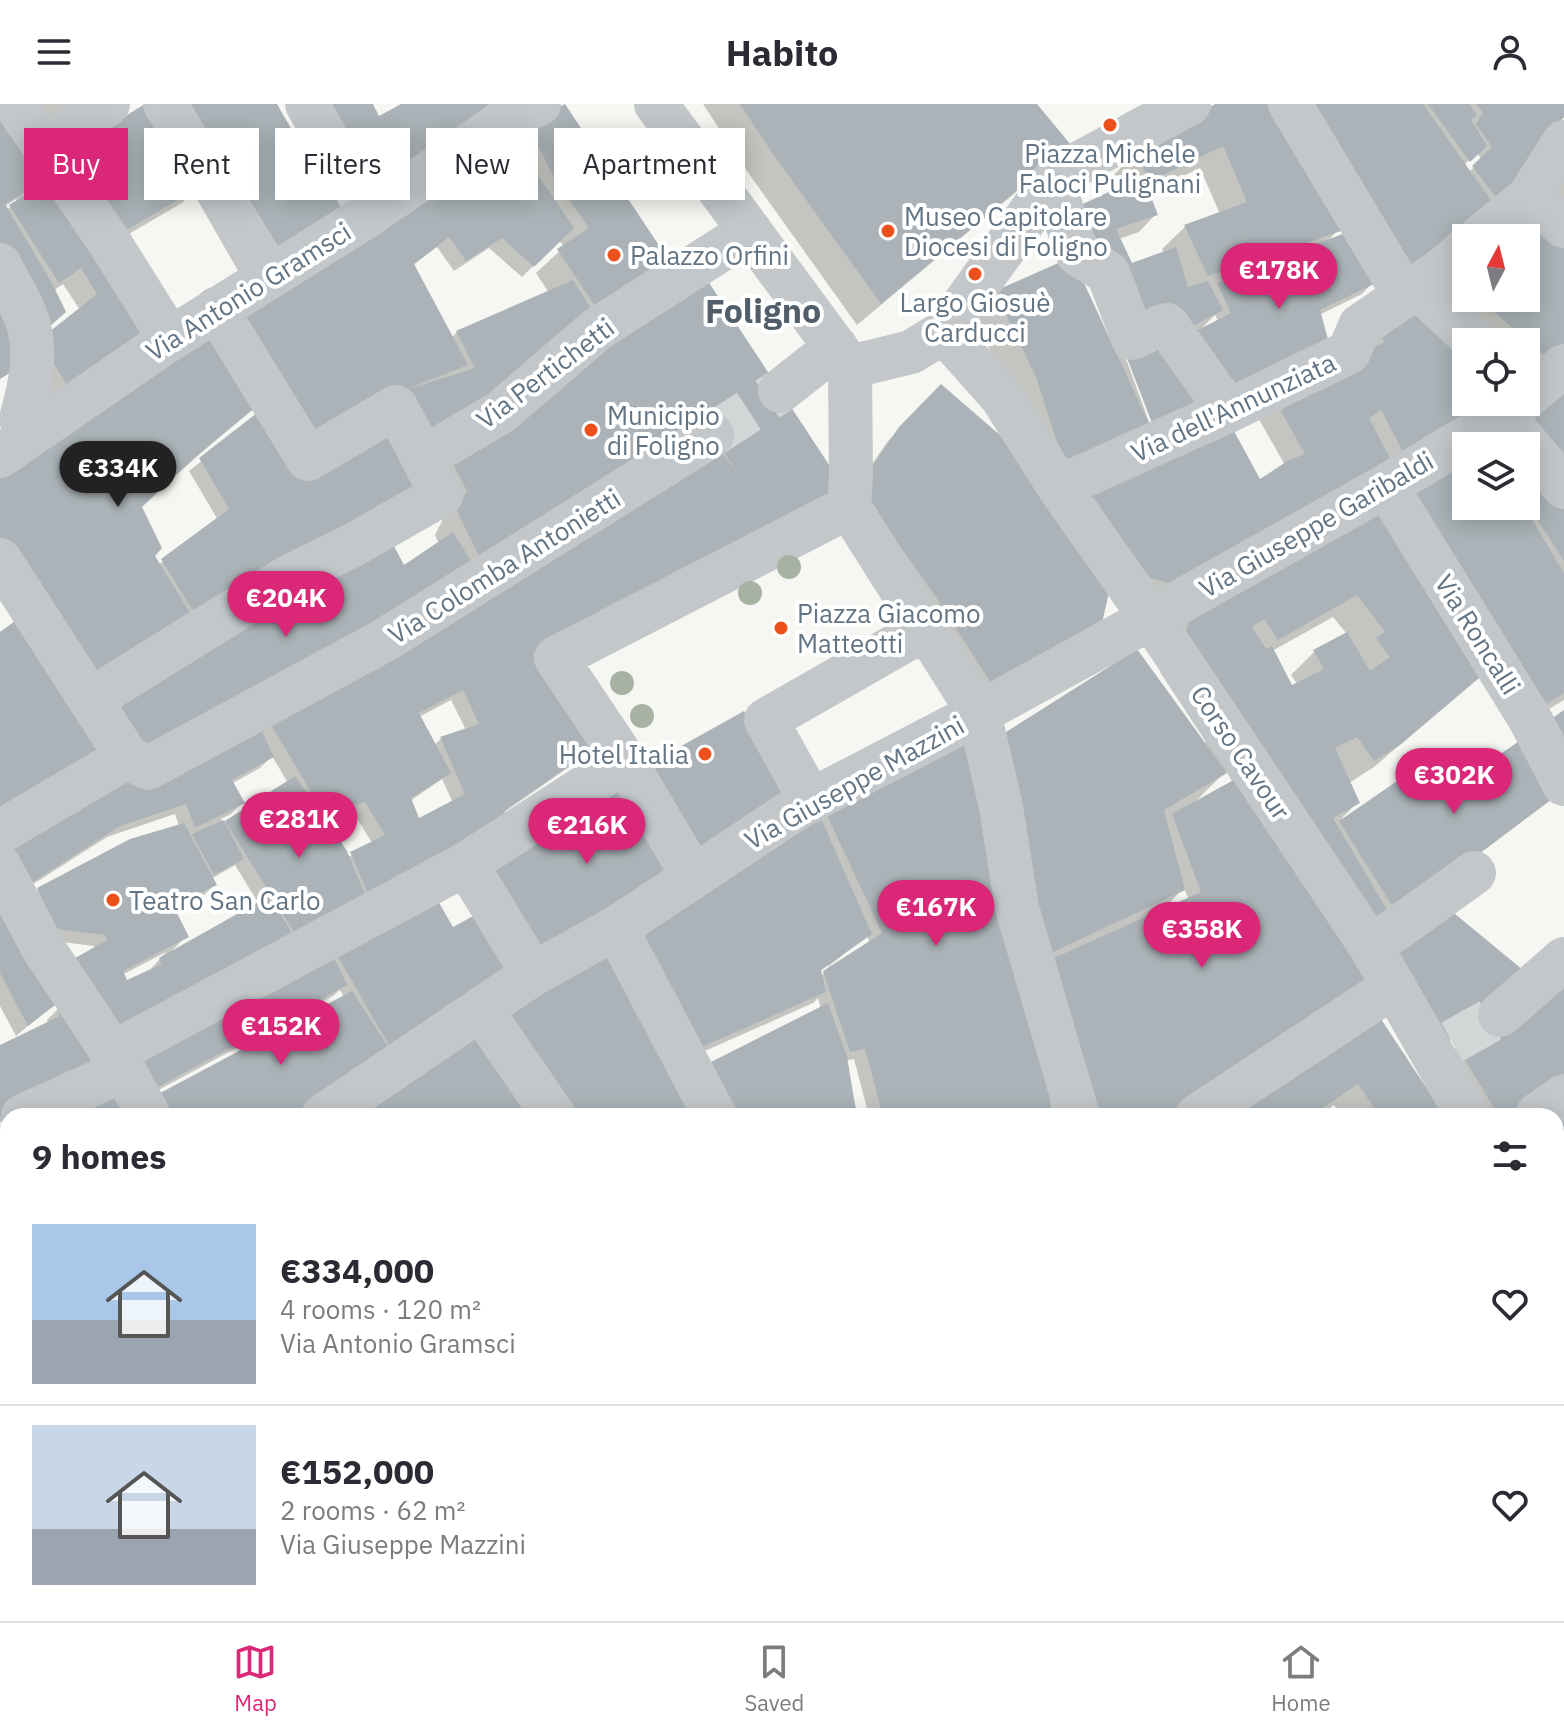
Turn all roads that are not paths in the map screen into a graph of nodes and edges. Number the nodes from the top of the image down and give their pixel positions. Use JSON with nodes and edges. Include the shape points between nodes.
{"nodes":[{"id":1,"x":15,"y":104,"type":"edge"},
{"id":2,"x":108,"y":104,"type":"edge"},
{"id":3,"x":165,"y":104,"type":"edge"},
{"id":4,"x":307,"y":104,"type":"edge"},
{"id":5,"x":539,"y":104,"type":"edge"},
{"id":6,"x":656,"y":104,"type":"edge"},
{"id":7,"x":1290,"y":104,"type":"edge"},
{"id":8,"x":1182,"y":106,"type":"edge"},
{"id":9,"x":32,"y":128,"type":"edge"},
{"id":10,"x":71,"y":128,"type":"edge"},
{"id":11,"x":321,"y":128,"type":"tunnel mouth"},
{"id":12,"x":1564,"y":142,"type":"edge"},
{"id":13,"x":1057,"y":177,"type":"junction"},
{"id":14,"x":1529,"y":197,"type":"junction"},
{"id":15,"x":81,"y":200,"type":"edge"},
{"id":16,"x":1496,"y":224,"type":"edge"},
{"id":17,"x":1564,"y":226,"type":"edge"},
{"id":18,"x":750,"y":231,"type":"junction"},
{"id":19,"x":1452,"y":260,"type":"edge"},
{"id":20,"x":0,"y":265,"type":"edge"},
{"id":21,"x":270,"y":275,"type":"junction"},
{"id":22,"x":1411,"y":291,"type":"junction"},
{"id":23,"x":216,"y":309,"type":"junction"},
{"id":24,"x":1458,"y":328,"type":"edge"},
{"id":25,"x":170,"y":339,"type":"junction"},
{"id":26,"x":928,"y":342,"type":"junction"},
{"id":27,"x":843,"y":357,"type":"junction"},
{"id":28,"x":785,"y":388,"type":"tunnel mouth"},
{"id":29,"x":1228,"y":411,"type":"junction"},
{"id":30,"x":1499,"y":416,"type":"edge"},
{"id":31,"x":1537,"y":416,"type":"edge"},
{"id":32,"x":13,"y":425,"type":"edge"},
{"id":33,"x":712,"y":435,"type":"tunnel mouth"},
{"id":34,"x":423,"y":458,"type":"junction"},
{"id":35,"x":1059,"y":487,"type":"junction"},
{"id":36,"x":1564,"y":487,"type":"edge"},
{"id":37,"x":1393,"y":498,"type":"junction"},
{"id":38,"x":849,"y":507,"type":"junction"},
{"id":39,"x":0,"y":560,"type":"edge"},
{"id":40,"x":1151,"y":618,"type":"junction"},
{"id":41,"x":925,"y":629,"type":"junction"},
{"id":42,"x":90,"y":700,"type":"junction"},
{"id":43,"x":979,"y":713,"type":"junction"},
{"id":44,"x":127,"y":757,"type":"junction"},
{"id":45,"x":625,"y":761,"type":"junction"},
{"id":46,"x":1564,"y":784,"type":"edge"},
{"id":47,"x":811,"y":801,"type":"junction"},
{"id":48,"x":0,"y":832,"type":"edge"},
{"id":49,"x":466,"y":864,"type":"junction"},
{"id":50,"x":0,"y":867,"type":"edge"},
{"id":51,"x":1474,"y":873,"type":"dead end"},
{"id":52,"x":693,"y":876,"type":"junction"},
{"id":53,"x":616,"y":928,"type":"junction"},
{"id":54,"x":1371,"y":947,"type":"junction"},
{"id":55,"x":1564,"y":959,"type":"edge"},
{"id":56,"x":533,"y":974,"type":"junction"},
{"id":57,"x":1394,"y":986,"type":"junction"},
{"id":58,"x":482,"y":1011,"type":"junction"},
{"id":59,"x":1500,"y":1015,"type":"tunnel mouth"},
{"id":60,"x":117,"y":1062,"type":"junction"},
{"id":61,"x":37,"y":1108,"type":"edge"},
{"id":62,"x":144,"y":1108,"type":"edge"},
{"id":63,"x":335,"y":1108,"type":"edge"},
{"id":64,"x":549,"y":1108,"type":"edge"},
{"id":65,"x":711,"y":1108,"type":"edge"},
{"id":66,"x":1076,"y":1108,"type":"edge"},
{"id":67,"x":1209,"y":1108,"type":"edge"},
{"id":68,"x":1465,"y":1108,"type":"edge"}],
"edges":[{"from":1,"to":9,"type":"street"},
{"from":2,"to":10,"type":"street"},
{"from":3,"to":21,"type":"street"},
{"from":4,"to":11,"type":"street"},
{"from":5,"to":21,"type":"street","name":"Via Antonio Gramsci","via":[[514,114]]},
{"from":6,"to":18,"type":"street"},
{"from":7,"to":22,"type":"street"},
{"from":8,"to":13,"type":"street"},
{"from":12,"to":14,"type":"street"},
{"from":13,"to":26,"type":"street"},
{"from":13,"to":29,"type":"street","via":[[1078,254],[1108,273],[1133,338],[1167,325]]},
{"from":14,"to":16,"type":"street"},
{"from":14,"to":17,"type":"street"},
{"from":15,"to":25,"type":"street"},
{"from":18,"to":27,"type":"street"},
{"from":18,"to":34,"type":"street","name":"Via Pertichetti","via":[[596,330],[501,412]]},
{"from":19,"to":22,"type":"street","name":"Via dell'Annunziata"},
{"from":20,"to":32,"type":"street","via":[[29,325],[33,355],[29,387]]},
{"from":21,"to":23,"type":"street","name":"Via Antonio Gramsci"},
{"from":22,"to":24,"type":"street"},
{"from":22,"to":29,"type":"street","name":"Via dell'Annunziata","via":[[1360,326],[1349,352]]},
{"from":23,"to":25,"type":"street","name":"Via Antonio Gramsci"},
{"from":23,"to":34,"type":"street","via":[[308,459],[396,407]]},
{"from":25,"to":32,"type":"street","name":"Via Antonio Gramsci"},
{"from":26,"to":27,"type":"street"},
{"from":26,"to":35,"type":"street","name":"Corso Cavour","via":[[1001,396]]},
{"from":27,"to":28,"type":"street"},
{"from":27,"to":38,"type":"street"},
{"from":29,"to":35,"type":"street","name":"Via dell'Annunziata"},
{"from":30,"to":37,"type":"street","name":"Via Giuseppe Garibaldi"},
{"from":31,"to":36,"type":"street"},
{"from":33,"to":44,"type":"street","name":"Via Colomba Antonietti","via":[[369,648],[148,768]]},
{"from":34,"to":42,"type":"street","via":[[441,495],[290,576]]},
{"from":35,"to":40,"type":"street","name":"Corso Cavour"},
{"from":37,"to":40,"type":"street","name":"Via Giuseppe Garibaldi"},
{"from":37,"to":46,"type":"street","name":"Via Roncalli","via":[[1530,719]]},
{"from":38,"to":41,"type":"street"},
{"from":38,"to":45,"type":"street","via":[[556,658]]},
{"from":39,"to":42,"type":"street"},
{"from":40,"to":43,"type":"street","name":"Via Giuseppe Mazzini"},
{"from":40,"to":54,"type":"street","name":"Corso Cavour"},
{"from":41,"to":43,"type":"street"},
{"from":41,"to":47,"type":"street","via":[[766,720]]},
{"from":42,"to":44,"type":"street"},
{"from":43,"to":47,"type":"street","name":"Via Giuseppe Mazzini"},
{"from":43,"to":66,"type":"street","via":[[1017,908]]},
{"from":44,"to":48,"type":"street"},
{"from":45,"to":49,"type":"street"},
{"from":45,"to":52,"type":"street"},
{"from":47,"to":52,"type":"street","name":"Via Giuseppe Mazzini"},
{"from":49,"to":56,"type":"street"},
{"from":49,"to":60,"type":"street"},
{"from":50,"to":60,"type":"street","via":[[43,948]]},
{"from":51,"to":54,"type":"street"},
{"from":52,"to":53,"type":"street","name":"Via Giuseppe Mazzini"},
{"from":53,"to":56,"type":"street","name":"Via Giuseppe Mazzini"},
{"from":53,"to":65,"type":"street"},
{"from":54,"to":57,"type":"street","name":"Corso Cavour"},
{"from":55,"to":59,"type":"street"},
{"from":56,"to":58,"type":"street","name":"Via Giuseppe Mazzini"},
{"from":57,"to":67,"type":"street"},
{"from":57,"to":68,"type":"street","name":"Corso Cavour","via":[[1442,1048]]},
{"from":58,"to":63,"type":"street","name":"Via Giuseppe Mazzini"},
{"from":58,"to":64,"type":"street"},
{"from":60,"to":61,"type":"street"},
{"from":60,"to":62,"type":"street"}]}
